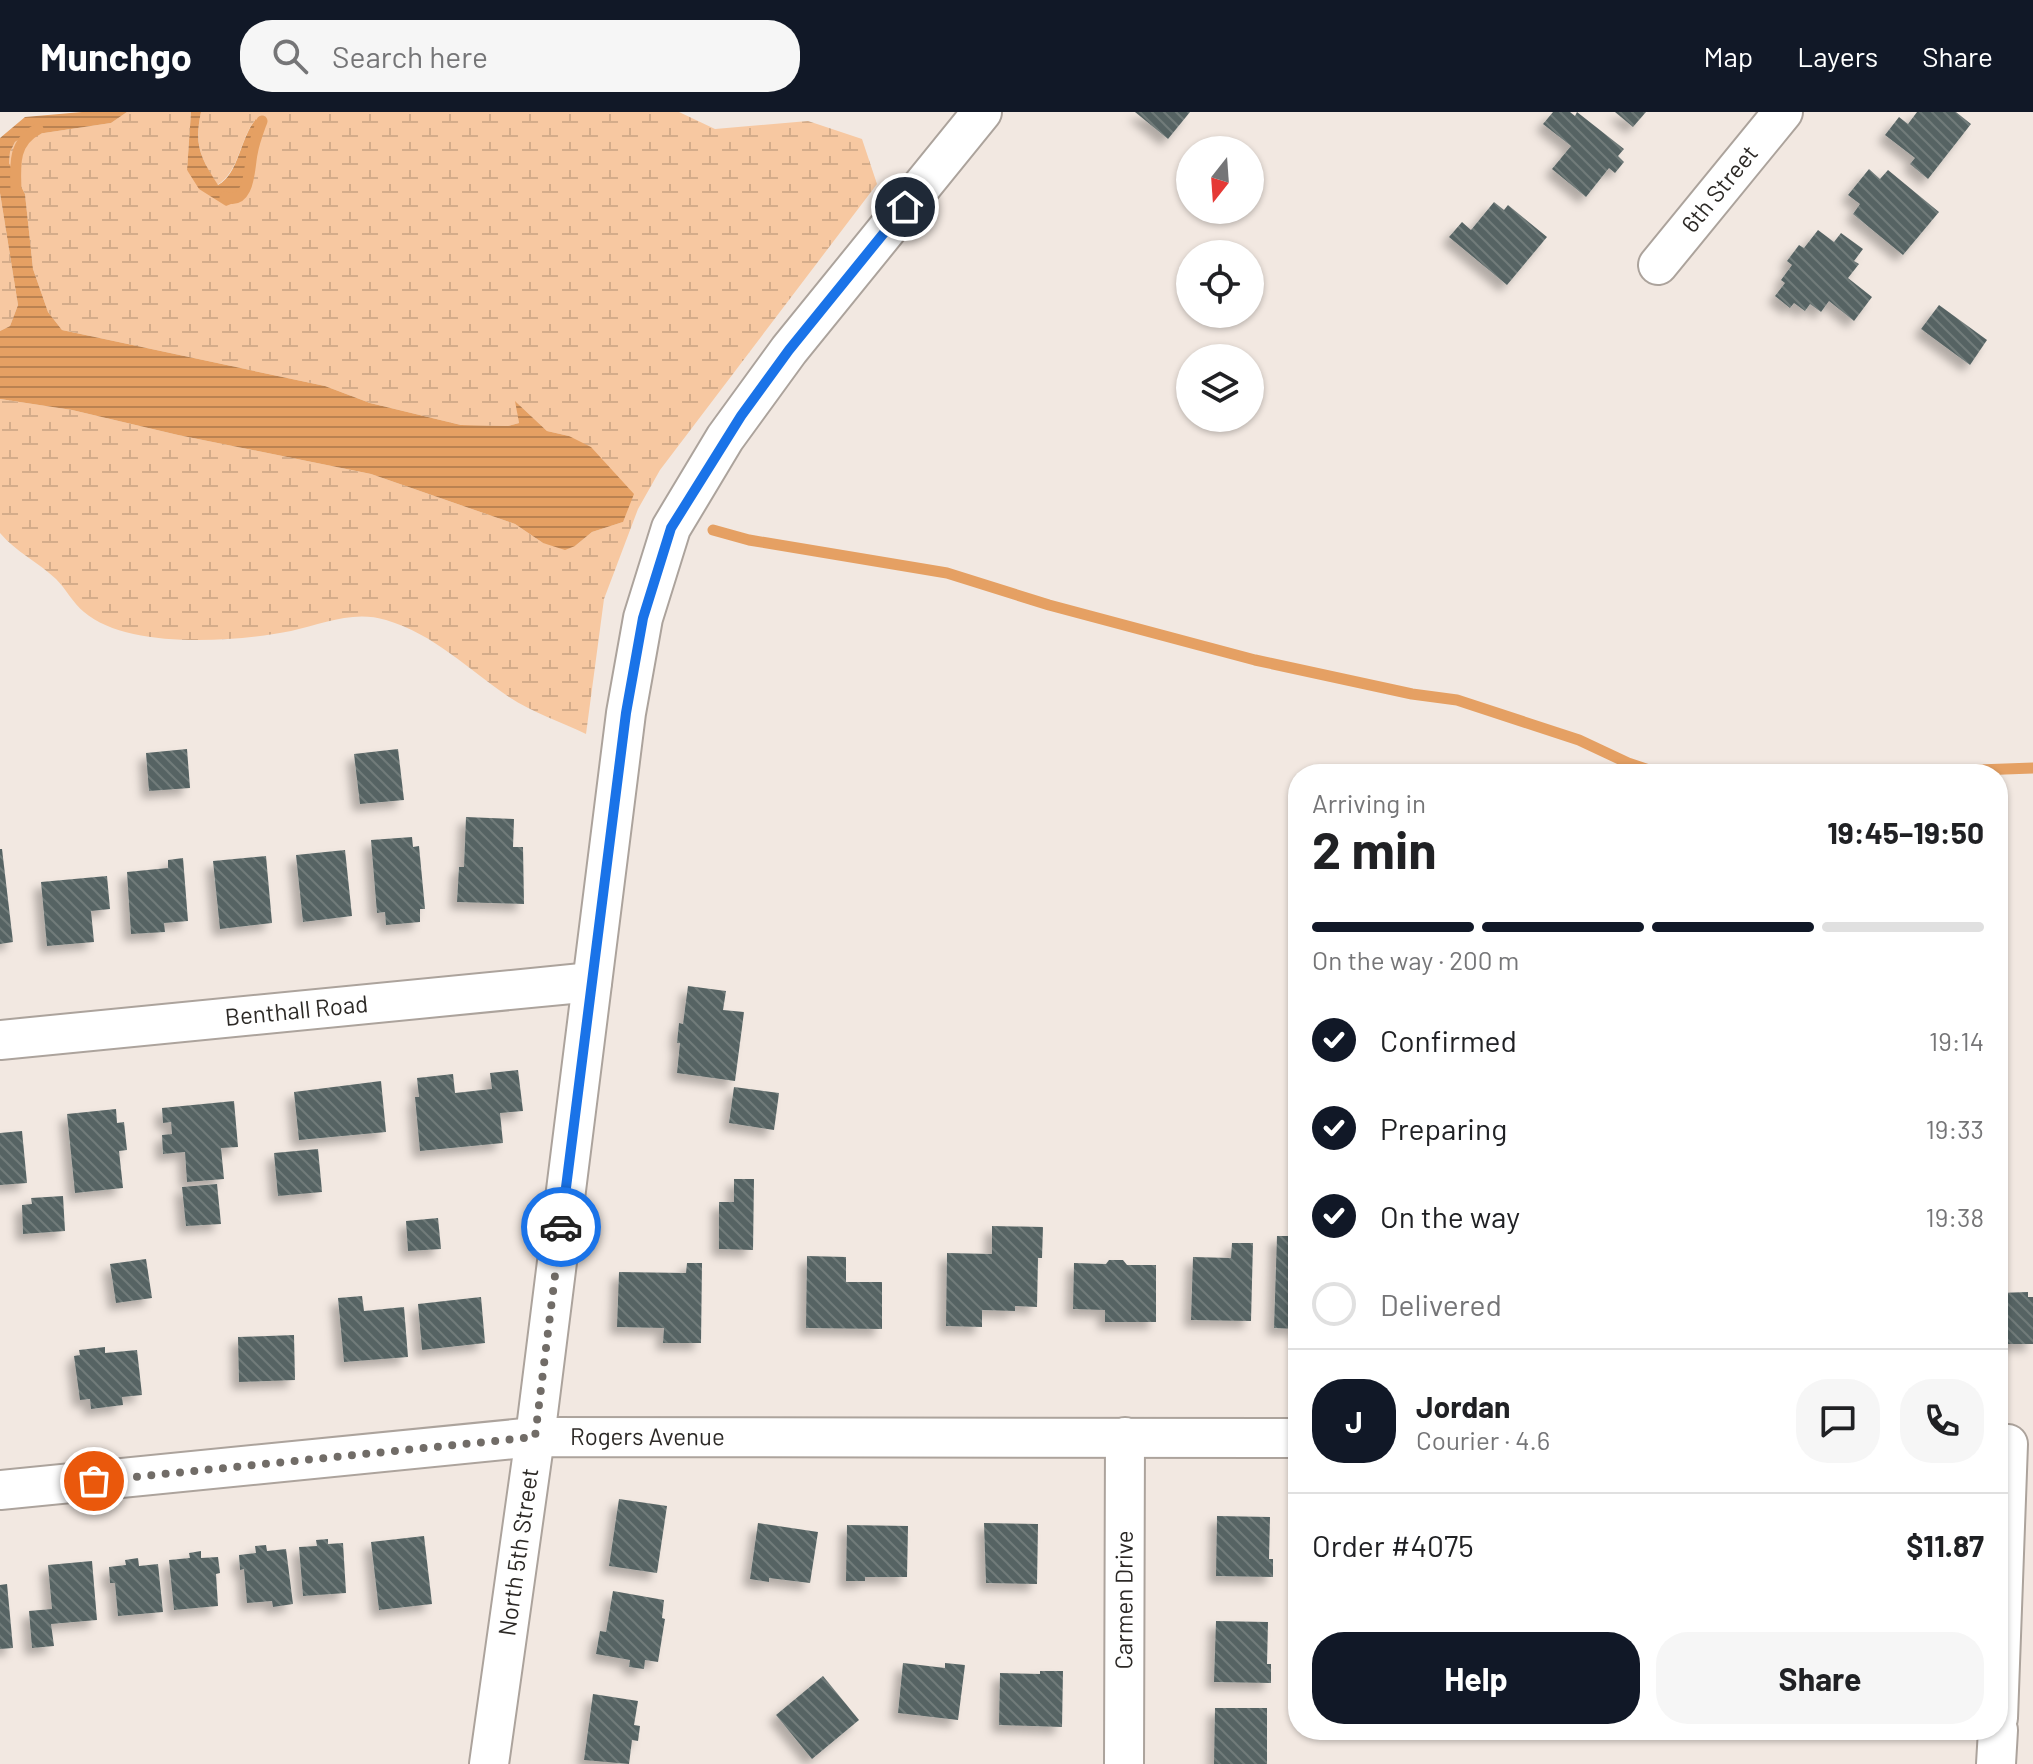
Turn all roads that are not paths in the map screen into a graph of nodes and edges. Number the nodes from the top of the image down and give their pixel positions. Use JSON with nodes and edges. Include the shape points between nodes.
{"nodes":[{"id":1,"x":982,"y":112,"type":"edge"},
{"id":2,"x":1783,"y":112,"type":"edge"},
{"id":3,"x":1658,"y":265,"type":"dead end"},
{"id":4,"x":592,"y":982,"type":"junction"},
{"id":5,"x":0,"y":1040,"type":"edge"},
{"id":6,"x":535,"y":1437,"type":"junction"},
{"id":7,"x":1125,"y":1437,"type":"junction"},
{"id":8,"x":1288,"y":1438,"type":"edge"},
{"id":9,"x":2013,"y":1444,"type":"edge"},
{"id":10,"x":0,"y":1490,"type":"edge"},
{"id":11,"x":2008,"y":1535,"type":"edge"},
{"id":12,"x":1997,"y":1740,"type":"edge"},
{"id":13,"x":489,"y":1764,"type":"edge"},
{"id":14,"x":1124,"y":1764,"type":"edge"},
{"id":15,"x":1996,"y":1764,"type":"edge"}],
"edges":[{"from":1,"to":4,"type":"street","name":"North 5th Street","via":[[789,350],[725,438],[671,528],[643,618],[626,713]]},
{"from":2,"to":3,"type":"street","name":"6th Street"},
{"from":4,"to":5,"type":"street","name":"Benthall Road"},
{"from":4,"to":6,"type":"street","name":"North 5th Street"},
{"from":6,"to":7,"type":"street","name":"Rogers Avenue"},
{"from":6,"to":10,"type":"street","name":"Rogers Avenue"},
{"from":6,"to":13,"type":"street","name":"North 5th Street"},
{"from":7,"to":8,"type":"street","name":"Rogers Avenue"},
{"from":7,"to":14,"type":"street","name":"Carmen Drive"},
{"from":9,"to":11,"type":"street"},
{"from":12,"to":15,"type":"street"}]}
